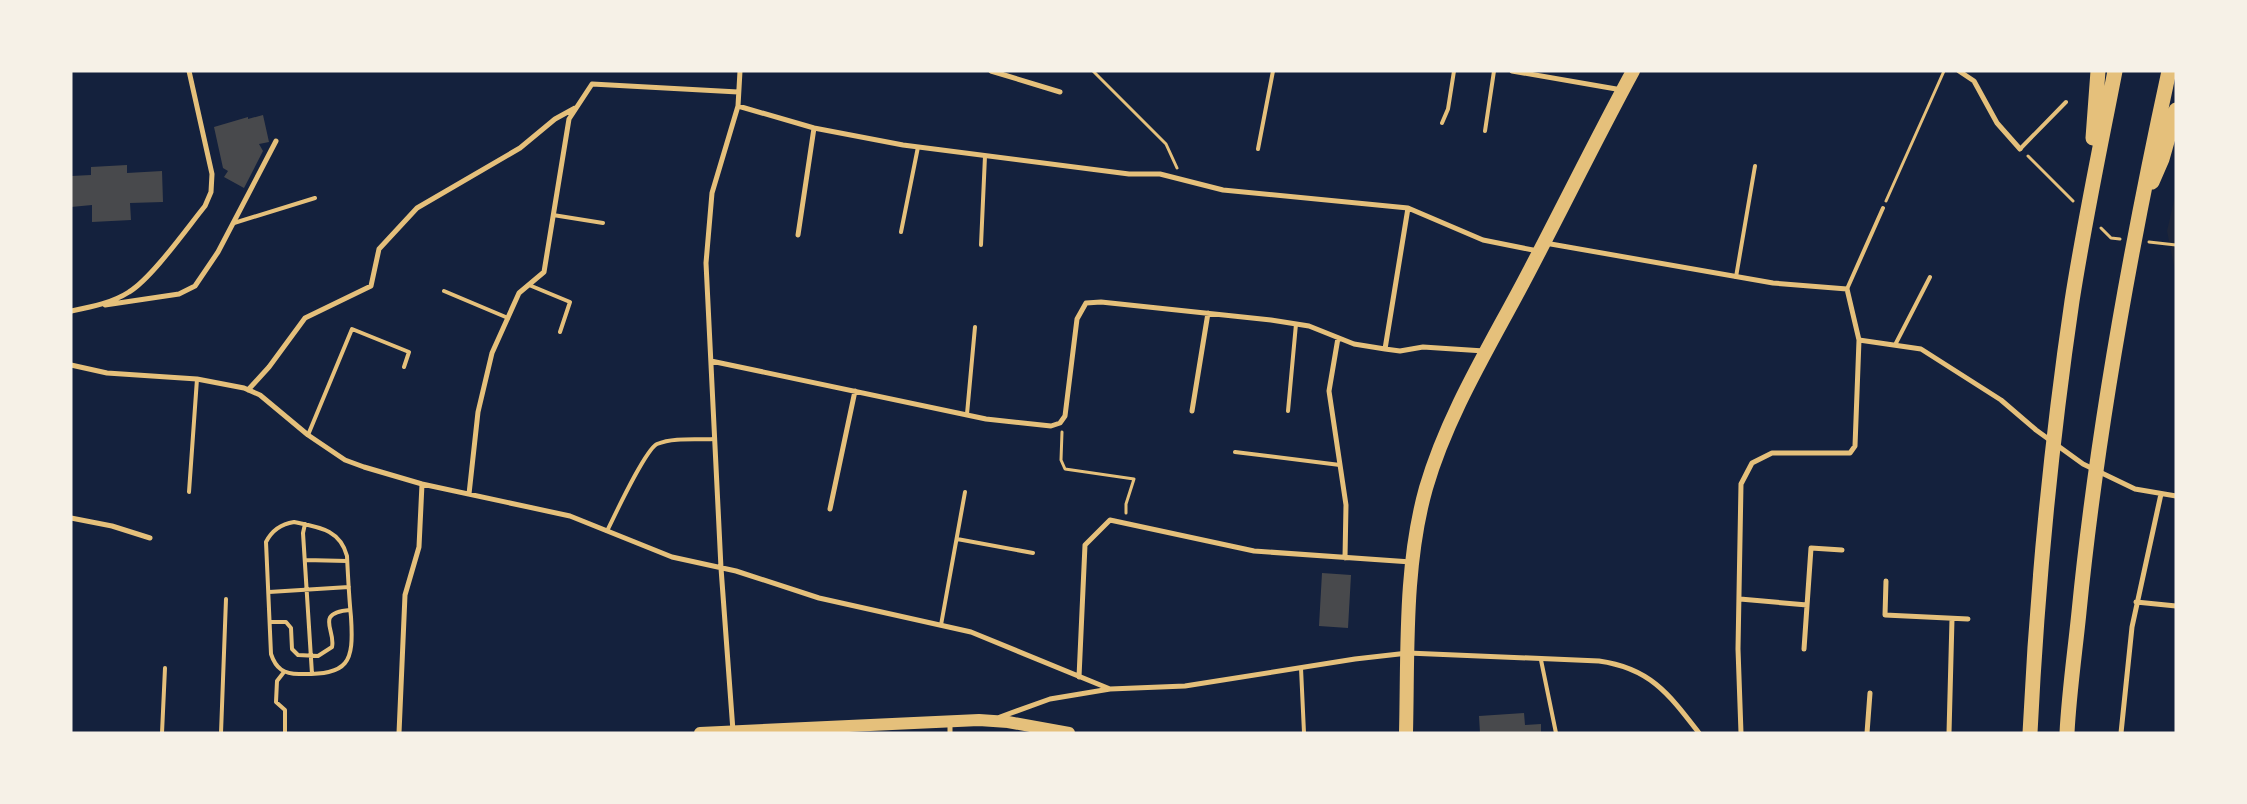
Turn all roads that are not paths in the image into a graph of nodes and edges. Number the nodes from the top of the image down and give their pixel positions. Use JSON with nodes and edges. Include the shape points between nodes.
{"nodes":[{"id":1,"x":189,"y":71,"type":"edge"},
{"id":2,"x":740,"y":71,"type":"edge"},
{"id":3,"x":991,"y":71,"type":"edge"},
{"id":4,"x":1273,"y":71,"type":"edge"},
{"id":5,"x":1454,"y":71,"type":"edge"},
{"id":6,"x":1494,"y":71,"type":"edge"},
{"id":7,"x":1512,"y":71,"type":"edge"},
{"id":8,"x":1632,"y":71,"type":"edge"},
{"id":9,"x":1959,"y":71,"type":"edge"},
{"id":10,"x":2098,"y":71,"type":"edge"},
{"id":11,"x":2115,"y":71,"type":"edge"},
{"id":12,"x":2169,"y":71,"type":"edge"},
{"id":13,"x":1004,"y":73,"type":"edge"},
{"id":14,"x":1623,"y":90,"type":"junction"},
{"id":15,"x":738,"y":92,"type":"junction"},
{"id":16,"x":1060,"y":92,"type":"dead end"},
{"id":17,"x":2066,"y":102,"type":"dead end"},
{"id":18,"x":578,"y":106,"type":"junction"},
{"id":19,"x":738,"y":106,"type":"junction"},
{"id":20,"x":2176,"y":110,"type":"edge"},
{"id":21,"x":1442,"y":123,"type":"dead end"},
{"id":22,"x":814,"y":128,"type":"junction"},
{"id":23,"x":1485,"y":131,"type":"dead end"},
{"id":24,"x":276,"y":141,"type":"dead end"},
{"id":25,"x":918,"y":147,"type":"junction"},
{"id":26,"x":1258,"y":149,"type":"dead end"},
{"id":27,"x":2020,"y":149,"type":"joint"},
{"id":28,"x":985,"y":156,"type":"junction"},
{"id":29,"x":1755,"y":166,"type":"dead end"},
{"id":30,"x":315,"y":198,"type":"dead end"},
{"id":31,"x":2088,"y":207,"type":"junction"},
{"id":32,"x":1408,"y":208,"type":"junction"},
{"id":33,"x":1883,"y":208,"type":"road end"},
{"id":34,"x":2138,"y":214,"type":"junction"},
{"id":35,"x":553,"y":215,"type":"junction"},
{"id":36,"x":603,"y":222,"type":"dead end"},
{"id":37,"x":231,"y":224,"type":"junction"},
{"id":38,"x":901,"y":232,"type":"dead end"},
{"id":39,"x":798,"y":235,"type":"dead end"},
{"id":40,"x":981,"y":245,"type":"dead end"},
{"id":41,"x":1542,"y":247,"type":"junction"},
{"id":42,"x":1736,"y":277,"type":"junction"},
{"id":43,"x":1930,"y":277,"type":"dead end"},
{"id":44,"x":528,"y":285,"type":"junction"},
{"id":45,"x":1847,"y":289,"type":"junction"},
{"id":46,"x":444,"y":291,"type":"dead end"},
{"id":47,"x":80,"y":309,"type":"junction"},
{"id":48,"x":71,"y":311,"type":"edge"},
{"id":49,"x":1208,"y":313,"type":"junction"},
{"id":50,"x":508,"y":318,"type":"junction"},
{"id":51,"x":1296,"y":324,"type":"junction"},
{"id":52,"x":975,"y":327,"type":"dead end"},
{"id":53,"x":560,"y":332,"type":"dead end"},
{"id":54,"x":1338,"y":338,"type":"junction"},
{"id":55,"x":1859,"y":340,"type":"junction"},
{"id":56,"x":1895,"y":345,"type":"junction"},
{"id":57,"x":1385,"y":349,"type":"junction"},
{"id":58,"x":1487,"y":351,"type":"junction"},
{"id":59,"x":712,"y":361,"type":"junction"},
{"id":60,"x":71,"y":365,"type":"edge"},
{"id":61,"x":404,"y":367,"type":"dead end"},
{"id":62,"x":197,"y":379,"type":"junction"},
{"id":63,"x":248,"y":390,"type":"junction"},
{"id":64,"x":855,"y":391,"type":"junction"},
{"id":65,"x":1192,"y":411,"type":"dead end"},
{"id":66,"x":1288,"y":411,"type":"dead end"},
{"id":67,"x":967,"y":414,"type":"junction"},
{"id":68,"x":308,"y":435,"type":"junction"},
{"id":69,"x":715,"y":439,"type":"junction"},
{"id":70,"x":1235,"y":452,"type":"dead end"},
{"id":71,"x":1340,"y":465,"type":"junction"},
{"id":72,"x":422,"y":484,"type":"junction"},
{"id":73,"x":189,"y":492,"type":"dead end"},
{"id":74,"x":966,"y":492,"type":"dead end"},
{"id":75,"x":468,"y":494,"type":"junction"},
{"id":76,"x":2161,"y":494,"type":"junction"},
{"id":77,"x":2176,"y":496,"type":"edge"},
{"id":78,"x":830,"y":509,"type":"dead end"},
{"id":79,"x":71,"y":518,"type":"edge"},
{"id":80,"x":305,"y":524,"type":"junction"},
{"id":81,"x":607,"y":531,"type":"junction"},
{"id":82,"x":150,"y":538,"type":"dead end"},
{"id":83,"x":957,"y":539,"type":"junction"},
{"id":84,"x":1842,"y":550,"type":"dead end"},
{"id":85,"x":1033,"y":553,"type":"dead end"},
{"id":86,"x":1345,"y":558,"type":"junction"},
{"id":87,"x":305,"y":560,"type":"junction"},
{"id":88,"x":347,"y":560,"type":"junction"},
{"id":89,"x":1414,"y":562,"type":"junction"},
{"id":90,"x":721,"y":568,"type":"junction"},
{"id":91,"x":1886,"y":581,"type":"dead end"},
{"id":92,"x":349,"y":587,"type":"junction"},
{"id":93,"x":307,"y":590,"type":"junction"},
{"id":94,"x":268,"y":592,"type":"junction"},
{"id":95,"x":226,"y":599,"type":"dead end"},
{"id":96,"x":1740,"y":599,"type":"junction"},
{"id":97,"x":2136,"y":602,"type":"junction"},
{"id":98,"x":1807,"y":605,"type":"junction"},
{"id":99,"x":2176,"y":606,"type":"edge"},
{"id":100,"x":350,"y":610,"type":"junction"},
{"id":101,"x":1952,"y":619,"type":"junction"},
{"id":102,"x":1968,"y":619,"type":"dead end"},
{"id":103,"x":270,"y":622,"type":"junction"},
{"id":104,"x":941,"y":625,"type":"junction"},
{"id":105,"x":1804,"y":649,"type":"dead end"},
{"id":106,"x":1408,"y":653,"type":"junction"},
{"id":107,"x":310,"y":656,"type":"junction"},
{"id":108,"x":1541,"y":660,"type":"junction"},
{"id":109,"x":165,"y":668,"type":"dead end"},
{"id":110,"x":1301,"y":668,"type":"junction"},
{"id":111,"x":284,"y":672,"type":"junction"},
{"id":112,"x":312,"y":674,"type":"junction"},
{"id":113,"x":1079,"y":677,"type":"junction"},
{"id":114,"x":1110,"y":689,"type":"junction"},
{"id":115,"x":1870,"y":693,"type":"dead end"},
{"id":116,"x":992,"y":720,"type":"junction"},
{"id":117,"x":950,"y":727,"type":"edge"},
{"id":118,"x":833,"y":729,"type":"edge"},
{"id":119,"x":733,"y":732,"type":"edge"},
{"id":120,"x":162,"y":733,"type":"edge"},
{"id":121,"x":221,"y":733,"type":"edge"},
{"id":122,"x":285,"y":733,"type":"edge"},
{"id":123,"x":399,"y":733,"type":"edge"},
{"id":124,"x":700,"y":733,"type":"edge"},
{"id":125,"x":1069,"y":733,"type":"edge"},
{"id":126,"x":1304,"y":733,"type":"edge"},
{"id":127,"x":1406,"y":733,"type":"edge"},
{"id":128,"x":1556,"y":733,"type":"edge"},
{"id":129,"x":1699,"y":733,"type":"edge"},
{"id":130,"x":1740,"y":733,"type":"edge"},
{"id":131,"x":1867,"y":733,"type":"edge"},
{"id":132,"x":1950,"y":733,"type":"edge"},
{"id":133,"x":2030,"y":733,"type":"edge"},
{"id":134,"x":2067,"y":733,"type":"edge"},
{"id":135,"x":2121,"y":733,"type":"edge"}],
"edges":[{"from":1,"to":47,"type":"street","via":[[212,174],[211,192],[205,206],[143,281],[130,292]]},
{"from":2,"to":15,"type":"street"},
{"from":3,"to":13,"type":"street"},
{"from":4,"to":26,"type":"lane"},
{"from":5,"to":21,"type":"lane"},
{"from":6,"to":23,"type":"lane"},
{"from":7,"to":14,"type":"street"},
{"from":8,"to":14,"type":"highway"},
{"from":9,"to":27,"type":"street","via":[[1974,81],[1996,123]]},
{"from":10,"to":31,"type":"highway"},
{"from":11,"to":31,"type":"highway"},
{"from":12,"to":34,"type":"highway"},
{"from":13,"to":16,"type":"street"},
{"from":14,"to":41,"type":"highway"},
{"from":15,"to":18,"type":"street","via":[[592,84]]},
{"from":15,"to":19,"type":"street"},
{"from":17,"to":27,"type":"lane"},
{"from":18,"to":35,"type":"street","via":[[569,119]]},
{"from":18,"to":63,"type":"street","via":[[555,119],[520,148],[417,208],[379,249],[371,286],[305,318]]},
{"from":19,"to":22,"type":"street"},
{"from":19,"to":59,"type":"street","via":[[712,193],[706,263]]},
{"from":20,"to":34,"type":"highway","via":[[2162,159]]},
{"from":22,"to":25,"type":"street"},
{"from":22,"to":39,"type":"street"},
{"from":24,"to":37,"type":"street"},
{"from":25,"to":28,"type":"street"},
{"from":25,"to":38,"type":"lane"},
{"from":28,"to":32,"type":"street","via":[[1129,174],[1160,174],[1223,190]]},
{"from":28,"to":40,"type":"lane"},
{"from":29,"to":42,"type":"lane"},
{"from":30,"to":37,"type":"lane"},
{"from":31,"to":133,"type":"highway","via":[[2070,320],[2048,500]]},
{"from":32,"to":41,"type":"street","via":[[1483,240]]},
{"from":32,"to":57,"type":"street"},
{"from":33,"to":45,"type":"lane"},
{"from":34,"to":134,"type":"highway","via":[[2110,368],[2090,507]]},
{"from":35,"to":36,"type":"lane"},
{"from":35,"to":44,"type":"street","via":[[544,272]]},
{"from":37,"to":47,"type":"street","via":[[218,252],[195,286],[179,294]]},
{"from":41,"to":42,"type":"street"},
{"from":41,"to":58,"type":"highway"},
{"from":42,"to":45,"type":"street"},
{"from":43,"to":56,"type":"lane"},
{"from":44,"to":50,"type":"street","via":[[519,293]]},
{"from":44,"to":53,"type":"lane","via":[[570,302]]},
{"from":45,"to":55,"type":"street"},
{"from":46,"to":50,"type":"lane"},
{"from":47,"to":48,"type":"street"},
{"from":49,"to":51,"type":"street"},
{"from":49,"to":65,"type":"street"},
{"from":49,"to":67,"type":"street","via":[[1086,303],[1077,319],[1065,416],[1060,424],[1051,426]]},
{"from":50,"to":75,"type":"street","via":[[492,353],[478,412]]},
{"from":51,"to":54,"type":"street"},
{"from":51,"to":66,"type":"lane"},
{"from":52,"to":67,"type":"lane"},
{"from":54,"to":57,"type":"street"},
{"from":54,"to":71,"type":"street","via":[[1329,391]]},
{"from":55,"to":56,"type":"street"},
{"from":55,"to":96,"type":"street","via":[[1856,446],[1850,454],[1772,453],[1752,463],[1741,484]]},
{"from":56,"to":76,"type":"street","via":[[1921,349],[1963,374],[2083,464],[2135,489]]},
{"from":57,"to":58,"type":"street","via":[[1423,347]]},
{"from":58,"to":89,"type":"highway","via":[[1436,458],[1418,525]]},
{"from":59,"to":64,"type":"street"},
{"from":59,"to":69,"type":"street"},
{"from":60,"to":62,"type":"street","via":[[107,373]]},
{"from":61,"to":68,"type":"lane","via":[[409,352],[352,329]]},
{"from":62,"to":63,"type":"street"},
{"from":62,"to":73,"type":"lane"},
{"from":63,"to":68,"type":"street","via":[[275,406]]},
{"from":64,"to":67,"type":"street"},
{"from":64,"to":78,"type":"street"},
{"from":68,"to":72,"type":"street","via":[[345,460]]},
{"from":69,"to":81,"type":"lane","via":[[665,441],[655,445]]},
{"from":69,"to":90,"type":"street"},
{"from":70,"to":71,"type":"lane"},
{"from":71,"to":86,"type":"street","via":[[1346,505]]},
{"from":72,"to":75,"type":"street"},
{"from":72,"to":123,"type":"street","via":[[418,547],[405,595]]},
{"from":74,"to":83,"type":"lane"},
{"from":75,"to":81,"type":"street","via":[[570,516]]},
{"from":76,"to":77,"type":"street"},
{"from":76,"to":97,"type":"street"},
{"from":79,"to":82,"type":"street"},
{"from":80,"to":87,"type":"lane"},
{"from":80,"to":88,"type":"lane","via":[[332,532],[344,546]]},
{"from":80,"to":94,"type":"lane","via":[[285,524],[270,534],[266,542]]},
{"from":81,"to":90,"type":"street","via":[[672,557]]},
{"from":83,"to":85,"type":"lane"},
{"from":83,"to":104,"type":"lane"},
{"from":84,"to":98,"type":"street","via":[[1811,548]]},
{"from":86,"to":89,"type":"street"},
{"from":86,"to":113,"type":"street","via":[[1254,551],[1110,520],[1085,545]]},
{"from":87,"to":88,"type":"lane"},
{"from":87,"to":93,"type":"lane"},
{"from":88,"to":92,"type":"lane"},
{"from":89,"to":106,"type":"highway"},
{"from":90,"to":104,"type":"street","via":[[819,598]]},
{"from":90,"to":119,"type":"street"},
{"from":91,"to":101,"type":"street","via":[[1885,615]]},
{"from":92,"to":93,"type":"lane"},
{"from":92,"to":100,"type":"lane"},
{"from":93,"to":94,"type":"lane"},
{"from":93,"to":107,"type":"lane"},
{"from":94,"to":103,"type":"lane"},
{"from":95,"to":121,"type":"lane"},
{"from":96,"to":98,"type":"street"},
{"from":96,"to":130,"type":"street"},
{"from":97,"to":99,"type":"street"},
{"from":97,"to":135,"type":"street"},
{"from":98,"to":105,"type":"street"},
{"from":100,"to":107,"type":"lane","via":[[340,611],[328,621],[332,647],[326,653]]},
{"from":100,"to":112,"type":"lane","via":[[352,644],[347,660],[333,671]]},
{"from":101,"to":102,"type":"street"},
{"from":101,"to":132,"type":"street"},
{"from":103,"to":107,"type":"lane","via":[[286,622],[291,628],[292,649],[298,655]]},
{"from":103,"to":111,"type":"lane","via":[[271,654],[278,668]]},
{"from":104,"to":113,"type":"street","via":[[971,632]]},
{"from":106,"to":108,"type":"street"},
{"from":106,"to":110,"type":"street"},
{"from":106,"to":127,"type":"highway"},
{"from":107,"to":112,"type":"lane"},
{"from":108,"to":128,"type":"lane"},
{"from":108,"to":129,"type":"street","via":[[1599,661],[1620,664],[1642,673],[1673,700]]},
{"from":109,"to":120,"type":"lane"},
{"from":110,"to":114,"type":"street","via":[[1185,686]]},
{"from":110,"to":126,"type":"lane"},
{"from":111,"to":112,"type":"lane"},
{"from":111,"to":122,"type":"lane","via":[[277,681],[276,702],[284,710]]},
{"from":113,"to":114,"type":"street"},
{"from":114,"to":116,"type":"street","via":[[1050,699]]},
{"from":115,"to":131,"type":"street"},
{"from":116,"to":117,"type":"main road"},
{"from":116,"to":125,"type":"main road"},
{"from":117,"to":118,"type":"main road"},
{"from":118,"to":119,"type":"main road"},
{"from":119,"to":124,"type":"main road"}]}
